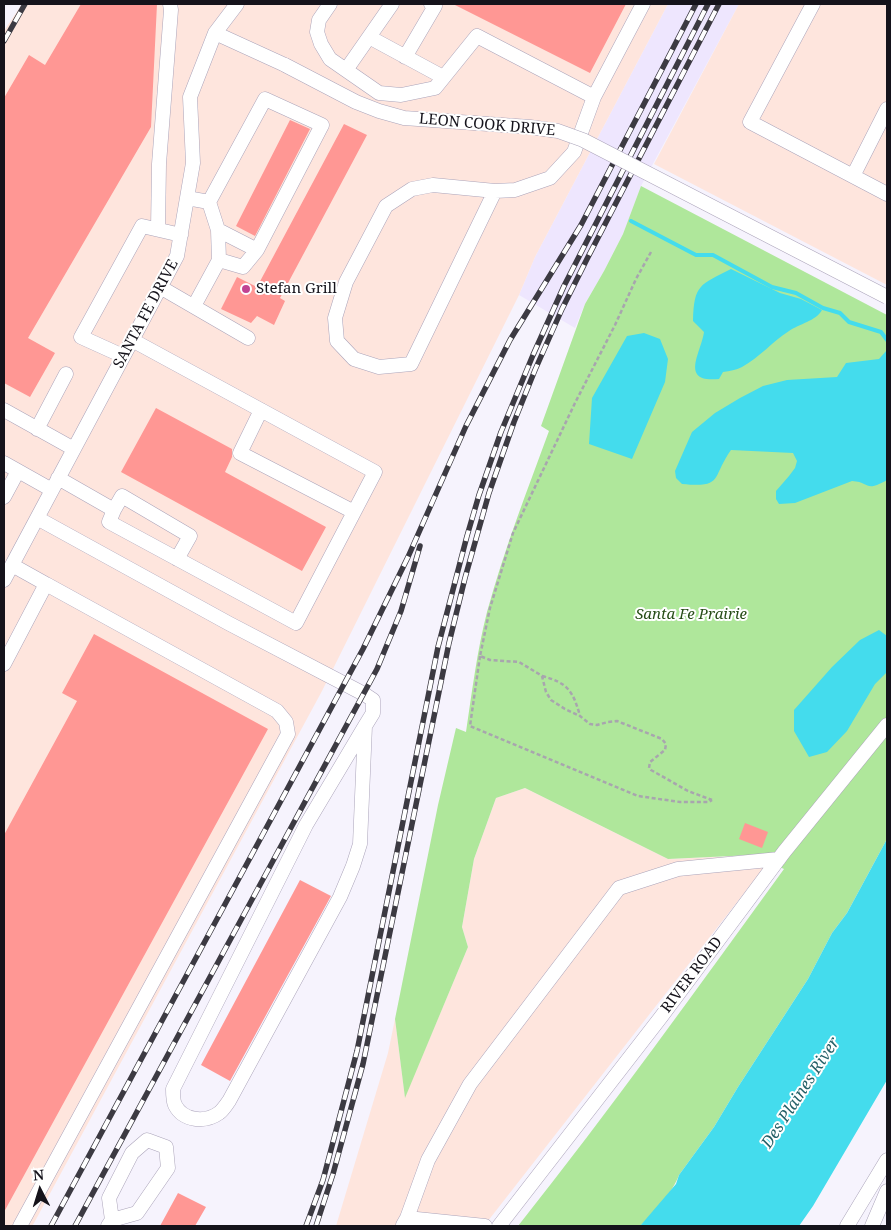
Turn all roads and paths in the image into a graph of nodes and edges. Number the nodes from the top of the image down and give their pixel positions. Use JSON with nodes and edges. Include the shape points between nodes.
{"nodes":[{"id":1,"x":170,"y":4,"type":"edge"},
{"id":2,"x":237,"y":4,"type":"edge"},
{"id":3,"x":330,"y":4,"type":"edge"},
{"id":4,"x":392,"y":4,"type":"edge"},
{"id":5,"x":431,"y":4,"type":"edge"},
{"id":6,"x":642,"y":4,"type":"edge"},
{"id":7,"x":813,"y":4,"type":"edge"},
{"id":8,"x":215,"y":33,"type":"junction"},
{"id":9,"x":369,"y":37,"type":"junction"},
{"id":10,"x":405,"y":57,"type":"junction"},
{"id":11,"x":346,"y":70,"type":"junction"},
{"id":12,"x":443,"y":77,"type":"junction"},
{"id":13,"x":594,"y":96,"type":"junction"},
{"id":14,"x":887,"y":109,"type":"edge"},
{"id":15,"x":853,"y":176,"type":"junction"},
{"id":16,"x":495,"y":191,"type":"junction"},
{"id":17,"x":887,"y":194,"type":"edge"},
{"id":18,"x":187,"y":198,"type":"junction"},
{"id":19,"x":208,"y":202,"type":"junction"},
{"id":20,"x":158,"y":229,"type":"junction"},
{"id":21,"x":218,"y":230,"type":"junction"},
{"id":22,"x":180,"y":235,"type":"junction"},
{"id":23,"x":256,"y":250,"type":"junction"},
{"id":24,"x":650,"y":252,"type":"dead end"},
{"id":25,"x":219,"y":260,"type":"junction"},
{"id":26,"x":160,"y":287,"type":"junction"},
{"id":27,"x":887,"y":297,"type":"edge"},
{"id":28,"x":194,"y":306,"type":"junction"},
{"id":29,"x":248,"y":338,"type":"dead end"},
{"id":30,"x":132,"y":340,"type":"junction"},
{"id":31,"x":123,"y":356,"type":"junction"},
{"id":32,"x":66,"y":374,"type":"dead end"},
{"id":33,"x":4,"y":410,"type":"edge"},
{"id":34,"x":260,"y":410,"type":"junction"},
{"id":35,"x":37,"y":429,"type":"junction"},
{"id":36,"x":74,"y":449,"type":"junction"},
{"id":37,"x":4,"y":463,"type":"edge"},
{"id":38,"x":18,"y":472,"type":"junction"},
{"id":39,"x":55,"y":484,"type":"junction"},
{"id":40,"x":4,"y":497,"type":"edge"},
{"id":41,"x":114,"y":510,"type":"junction"},
{"id":42,"x":354,"y":512,"type":"junction"},
{"id":43,"x":37,"y":518,"type":"junction"},
{"id":44,"x":176,"y":559,"type":"junction"},
{"id":45,"x":12,"y":566,"type":"junction"},
{"id":46,"x":4,"y":580,"type":"edge"},
{"id":47,"x":46,"y":584,"type":"junction"},
{"id":48,"x":480,"y":656,"type":"junction"},
{"id":49,"x":4,"y":664,"type":"edge"},
{"id":50,"x":542,"y":676,"type":"junction"},
{"id":51,"x":580,"y":716,"type":"junction"},
{"id":52,"x":887,"y":725,"type":"edge"},
{"id":53,"x":365,"y":726,"type":"junction"},
{"id":54,"x":779,"y":859,"type":"junction"},
{"id":55,"x":887,"y":1160,"type":"edge"},
{"id":56,"x":887,"y":1191,"type":"edge"},
{"id":57,"x":887,"y":1211,"type":"edge"},
{"id":58,"x":404,"y":1222,"type":"edge"},
{"id":59,"x":110,"y":1223,"type":"edge"},
{"id":60,"x":20,"y":1226,"type":"edge"},
{"id":61,"x":485,"y":1226,"type":"edge"},
{"id":62,"x":499,"y":1226,"type":"edge"},
{"id":63,"x":846,"y":1226,"type":"edge"},
{"id":64,"x":872,"y":1226,"type":"edge"},
{"id":65,"x":878,"y":1226,"type":"edge"}],
"edges":[{"from":1,"to":20,"type":"street"},
{"from":2,"to":8,"type":"street","name":"SANTA FE DRIVE"},
{"from":3,"to":11,"type":"street","via":[[319,20],[317,32],[330,59]]},
{"from":4,"to":9,"type":"street"},
{"from":5,"to":10,"type":"street","via":[[435,6]]},
{"from":6,"to":13,"type":"street"},
{"from":7,"to":15,"type":"street","via":[[750,122]]},
{"from":8,"to":18,"type":"street","name":"SANTA FE DRIVE","via":[[190,97],[193,163]]},
{"from":8,"to":27,"type":"street","name":"LEON COOK DRIVE","bridge":true,"via":[[379,111],[404,118],[530,127],[558,131],[583,140]]},
{"from":9,"to":10,"type":"street"},
{"from":9,"to":11,"type":"street"},
{"from":10,"to":12,"type":"street"},
{"from":11,"to":12,"type":"street","via":[[379,93],[402,95],[435,88]]},
{"from":12,"to":13,"type":"street","via":[[476,36]]},
{"from":13,"to":16,"type":"street","via":[[574,152],[550,178],[515,190]]},
{"from":14,"to":15,"type":"street"},
{"from":15,"to":17,"type":"street"},
{"from":16,"to":16,"type":"street","via":[[433,185],[412,189],[386,206],[346,282],[335,318],[337,341],[354,359],[379,367],[411,364]]},
{"from":18,"to":19,"type":"street"},
{"from":18,"to":22,"type":"street","name":"SANTA FE DRIVE"},
{"from":19,"to":21,"type":"street"},
{"from":19,"to":23,"type":"street","via":[[265,99],[322,125]]},
{"from":20,"to":22,"type":"street"},
{"from":20,"to":31,"type":"street","via":[[142,226],[81,337]]},
{"from":21,"to":23,"type":"street"},
{"from":21,"to":25,"type":"street"},
{"from":22,"to":26,"type":"street","name":"SANTA FE DRIVE","via":[[177,256]]},
{"from":23,"to":25,"type":"street","via":[[244,267]]},
{"from":24,"to":48,"type":"path","via":[[513,533],[490,608]]},
{"from":25,"to":28,"type":"street"},
{"from":26,"to":28,"type":"street"},
{"from":26,"to":30,"type":"street","name":"SANTA FE DRIVE"},
{"from":28,"to":29,"type":"street"},
{"from":30,"to":31,"type":"street","name":"SANTA FE DRIVE"},
{"from":30,"to":34,"type":"street"},
{"from":31,"to":36,"type":"street","name":"SANTA FE DRIVE"},
{"from":32,"to":35,"type":"street"},
{"from":33,"to":35,"type":"street"},
{"from":34,"to":42,"type":"street","via":[[240,453]]},
{"from":34,"to":42,"type":"street","via":[[375,472]]},
{"from":35,"to":36,"type":"street"},
{"from":36,"to":39,"type":"street","name":"SANTA FE DRIVE"},
{"from":37,"to":38,"type":"street"},
{"from":38,"to":39,"type":"street"},
{"from":38,"to":40,"type":"street"},
{"from":39,"to":41,"type":"street"},
{"from":39,"to":43,"type":"street","name":"SANTA FE DRIVE"},
{"from":41,"to":44,"type":"street","via":[[109,522]]},
{"from":41,"to":44,"type":"street","via":[[122,496],[190,536]]},
{"from":42,"to":44,"type":"street","via":[[296,623]]},
{"from":43,"to":45,"type":"street","name":"SANTA FE DRIVE"},
{"from":43,"to":53,"type":"street","via":[[364,694],[373,700],[373,713]]},
{"from":45,"to":46,"type":"street","name":"SANTA FE DRIVE"},
{"from":45,"to":47,"type":"street"},
{"from":47,"to":49,"type":"street"},
{"from":47,"to":60,"type":"street","via":[[277,710],[286,722],[288,734]]},
{"from":48,"to":50,"type":"path","via":[[519,662]]},
{"from":48,"to":51,"type":"path","via":[[470,726],[638,796],[680,802],[712,800],[688,792],[650,770],[650,762],[665,750],[666,744],[662,739],[617,722],[594,726]]},
{"from":50,"to":51,"type":"path","via":[[550,700]]},
{"from":50,"to":51,"type":"path","via":[[559,681],[568,688]]},
{"from":52,"to":54,"type":"street","name":"RIVER ROAD"},
{"from":53,"to":53,"type":"street","via":[[306,825],[173,1089],[174,1104],[183,1115],[206,1120],[220,1113],[229,1101],[340,898],[360,844]]},
{"from":54,"to":58,"type":"street","via":[[678,869],[619,888],[470,1084],[428,1160]]},
{"from":54,"to":62,"type":"street","name":"RIVER ROAD"},
{"from":55,"to":63,"type":"street"},
{"from":56,"to":64,"type":"street"},
{"from":57,"to":65,"type":"street"},
{"from":58,"to":61,"type":"street"},
{"from":59,"to":59,"type":"street","via":[[137,1212],[168,1168],[166,1147],[147,1140],[132,1153],[109,1198]]}]}
